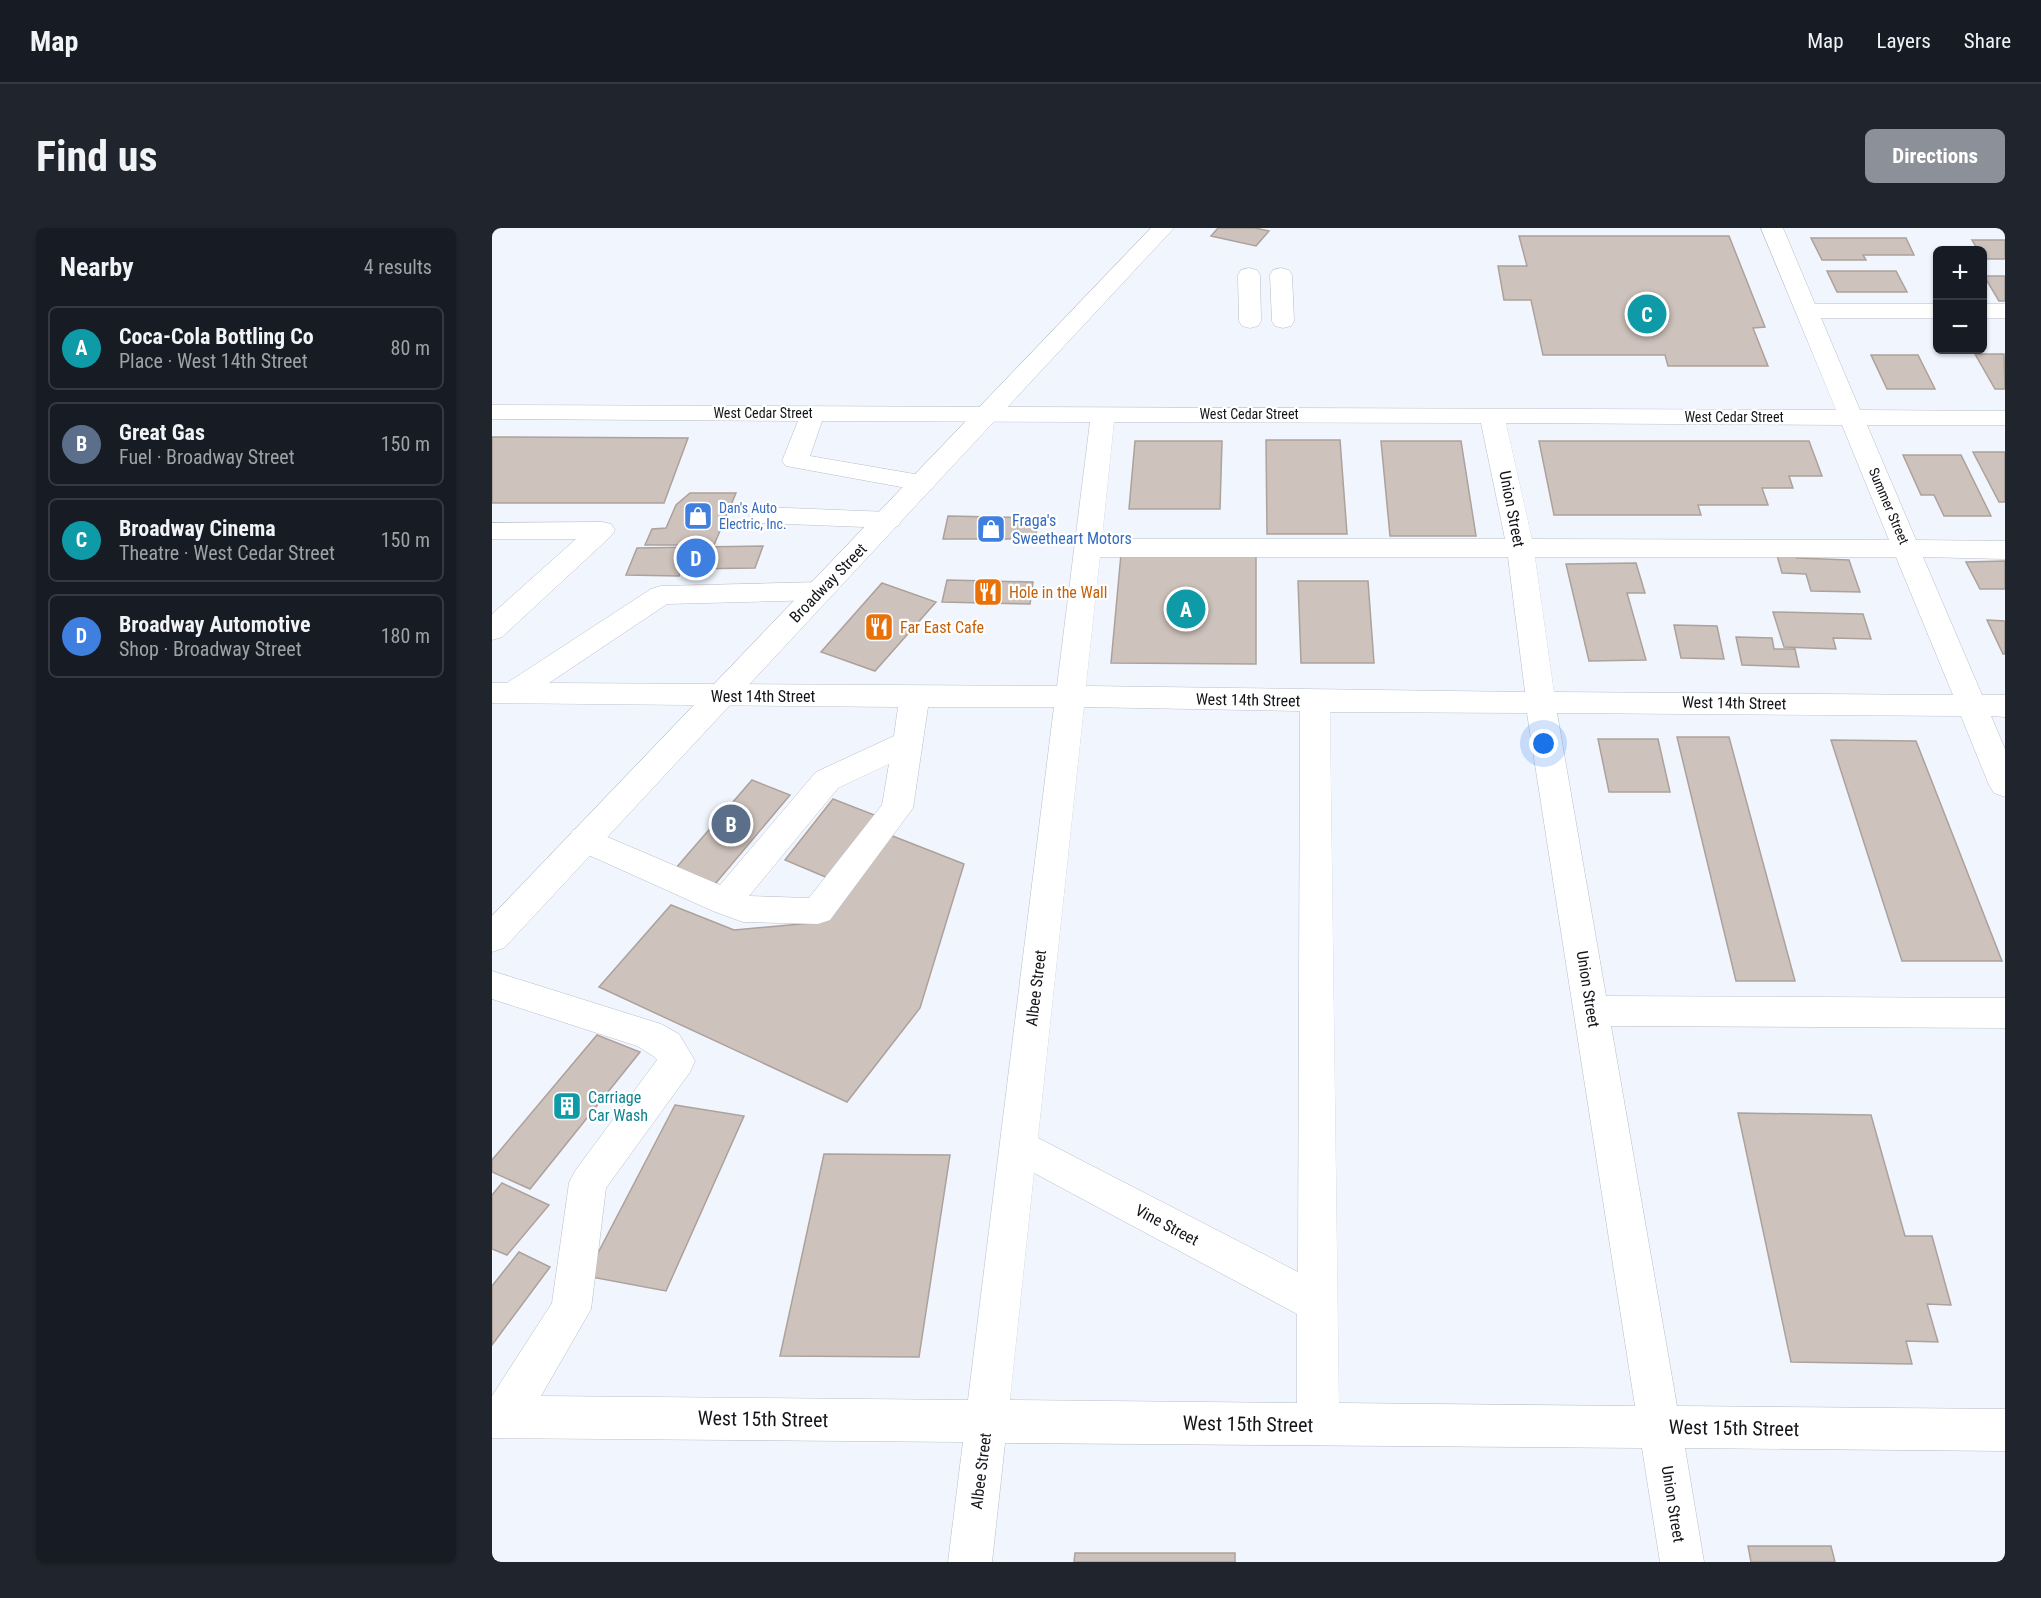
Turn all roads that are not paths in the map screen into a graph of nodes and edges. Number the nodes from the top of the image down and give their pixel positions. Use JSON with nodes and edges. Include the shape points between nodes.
{"nodes":[{"id":1,"x":1163,"y":228,"type":"edge"},
{"id":2,"x":1772,"y":228,"type":"edge"},
{"id":3,"x":1249,"y":275,"type":"dead end"},
{"id":4,"x":1281,"y":275,"type":"dead end"},
{"id":5,"x":1807,"y":311,"type":"junction"},
{"id":6,"x":1933,"y":311,"type":"edge"},
{"id":7,"x":1987,"y":311,"type":"edge"},
{"id":8,"x":2005,"y":312,"type":"edge"},
{"id":9,"x":1250,"y":321,"type":"dead end"},
{"id":10,"x":1283,"y":321,"type":"dead end"},
{"id":11,"x":492,"y":412,"type":"edge"},
{"id":12,"x":813,"y":413,"type":"junction"},
{"id":13,"x":990,"y":413,"type":"junction"},
{"id":14,"x":1103,"y":414,"type":"junction"},
{"id":15,"x":1492,"y":416,"type":"junction"},
{"id":16,"x":1851,"y":417,"type":"junction"},
{"id":17,"x":2005,"y":418,"type":"edge"},
{"id":18,"x":923,"y":483,"type":"junction"},
{"id":19,"x":762,"y":515,"type":"dead end"},
{"id":20,"x":889,"y":520,"type":"junction"},
{"id":21,"x":492,"y":531,"type":"edge"},
{"id":22,"x":1089,"y":548,"type":"junction"},
{"id":23,"x":1520,"y":548,"type":"junction"},
{"id":24,"x":1907,"y":549,"type":"junction"},
{"id":25,"x":2005,"y":550,"type":"edge"},
{"id":26,"x":820,"y":591,"type":"junction"},
{"id":27,"x":492,"y":630,"type":"edge"},
{"id":28,"x":502,"y":693,"type":"edge"},
{"id":29,"x":720,"y":696,"type":"junction"},
{"id":30,"x":1071,"y":696,"type":"junction"},
{"id":31,"x":915,"y":697,"type":"junction"},
{"id":32,"x":1315,"y":701,"type":"junction"},
{"id":33,"x":1541,"y":701,"type":"junction"},
{"id":34,"x":1973,"y":706,"type":"junction"},
{"id":35,"x":2005,"y":706,"type":"edge"},
{"id":36,"x":908,"y":742,"type":"junction"},
{"id":37,"x":2005,"y":785,"type":"edge"},
{"id":38,"x":584,"y":839,"type":"junction"},
{"id":39,"x":725,"y":902,"type":"junction"},
{"id":40,"x":492,"y":938,"type":"edge"},
{"id":41,"x":492,"y":985,"type":"edge"},
{"id":42,"x":1592,"y":1011,"type":"junction"},
{"id":43,"x":2005,"y":1013,"type":"edge"},
{"id":44,"x":1018,"y":1146,"type":"junction"},
{"id":45,"x":1316,"y":1303,"type":"junction"},
{"id":46,"x":498,"y":1417,"type":"edge"},
{"id":47,"x":986,"y":1421,"type":"junction"},
{"id":48,"x":1318,"y":1424,"type":"junction"},
{"id":49,"x":1660,"y":1427,"type":"junction"},
{"id":50,"x":2005,"y":1430,"type":"edge"},
{"id":51,"x":970,"y":1562,"type":"edge"},
{"id":52,"x":1682,"y":1562,"type":"edge"}],
"edges":[{"from":1,"to":13,"type":"main road","name":"Broadway Street"},
{"from":2,"to":5,"type":"main road","name":"Summer Street"},
{"from":3,"to":9,"type":"main road"},
{"from":4,"to":10,"type":"main road"},
{"from":5,"to":6,"type":"main road"},
{"from":5,"to":16,"type":"main road","name":"Summer Street"},
{"from":7,"to":8,"type":"main road"},
{"from":11,"to":12,"type":"main road","name":"West Cedar Street"},
{"from":12,"to":13,"type":"main road","name":"West Cedar Street"},
{"from":12,"to":18,"type":"main road","via":[[795,460]]},
{"from":13,"to":14,"type":"main road","name":"West Cedar Street"},
{"from":13,"to":18,"type":"main road","name":"Broadway Street"},
{"from":14,"to":15,"type":"main road","name":"West Cedar Street"},
{"from":14,"to":22,"type":"main road","name":"Albee Street"},
{"from":15,"to":16,"type":"main road","name":"West Cedar Street"},
{"from":15,"to":23,"type":"main road","name":"Union Street"},
{"from":16,"to":17,"type":"main road","name":"West Cedar Street"},
{"from":16,"to":24,"type":"main road","name":"Summer Street"},
{"from":18,"to":20,"type":"main road","name":"Broadway Street"},
{"from":19,"to":20,"type":"main road"},
{"from":20,"to":26,"type":"main road","name":"Broadway Street"},
{"from":21,"to":27,"type":"main road","via":[[602,530]]},
{"from":22,"to":23,"type":"main road"},
{"from":22,"to":30,"type":"main road","name":"Albee Street"},
{"from":23,"to":24,"type":"main road"},
{"from":23,"to":33,"type":"main road","name":"Union Street"},
{"from":24,"to":25,"type":"main road"},
{"from":24,"to":34,"type":"main road","name":"Summer Street"},
{"from":26,"to":28,"type":"main road","via":[[661,596]]},
{"from":26,"to":29,"type":"main road","name":"Broadway Street"},
{"from":28,"to":29,"type":"main road","name":"West 14th Street"},
{"from":29,"to":31,"type":"main road","name":"West 14th Street"},
{"from":29,"to":38,"type":"main road","name":"Broadway Street"},
{"from":30,"to":31,"type":"main road","name":"West 14th Street"},
{"from":30,"to":32,"type":"main road","name":"West 14th Street"},
{"from":30,"to":44,"type":"main road","name":"Albee Street"},
{"from":31,"to":36,"type":"main road"},
{"from":32,"to":33,"type":"main road","name":"West 14th Street"},
{"from":32,"to":45,"type":"main road"},
{"from":33,"to":34,"type":"main road","name":"West 14th Street"},
{"from":33,"to":42,"type":"main road","name":"Union Street"},
{"from":34,"to":35,"type":"main road","name":"West 14th Street"},
{"from":34,"to":37,"type":"main road","name":"Summer Street"},
{"from":36,"to":39,"type":"main road","via":[[826,780]]},
{"from":36,"to":39,"type":"main road","via":[[897,808],[818,911],[743,909]]},
{"from":38,"to":39,"type":"main road"},
{"from":38,"to":40,"type":"main road","name":"Broadway Street"},
{"from":41,"to":46,"type":"main road","via":[[648,1035],[666,1045],[677,1061],[588,1183],[571,1309]]},
{"from":42,"to":43,"type":"main road"},
{"from":42,"to":49,"type":"main road","name":"Union Street"},
{"from":44,"to":45,"type":"main road","name":"Vine Street"},
{"from":44,"to":47,"type":"main road","name":"Albee Street"},
{"from":45,"to":48,"type":"main road"},
{"from":46,"to":47,"type":"main road","name":"West 15th Street"},
{"from":47,"to":48,"type":"main road","name":"West 15th Street"},
{"from":47,"to":51,"type":"main road","name":"Albee Street"},
{"from":48,"to":49,"type":"main road","name":"West 15th Street"},
{"from":49,"to":50,"type":"main road","name":"West 15th Street"},
{"from":49,"to":52,"type":"main road","name":"Union Street"}]}
